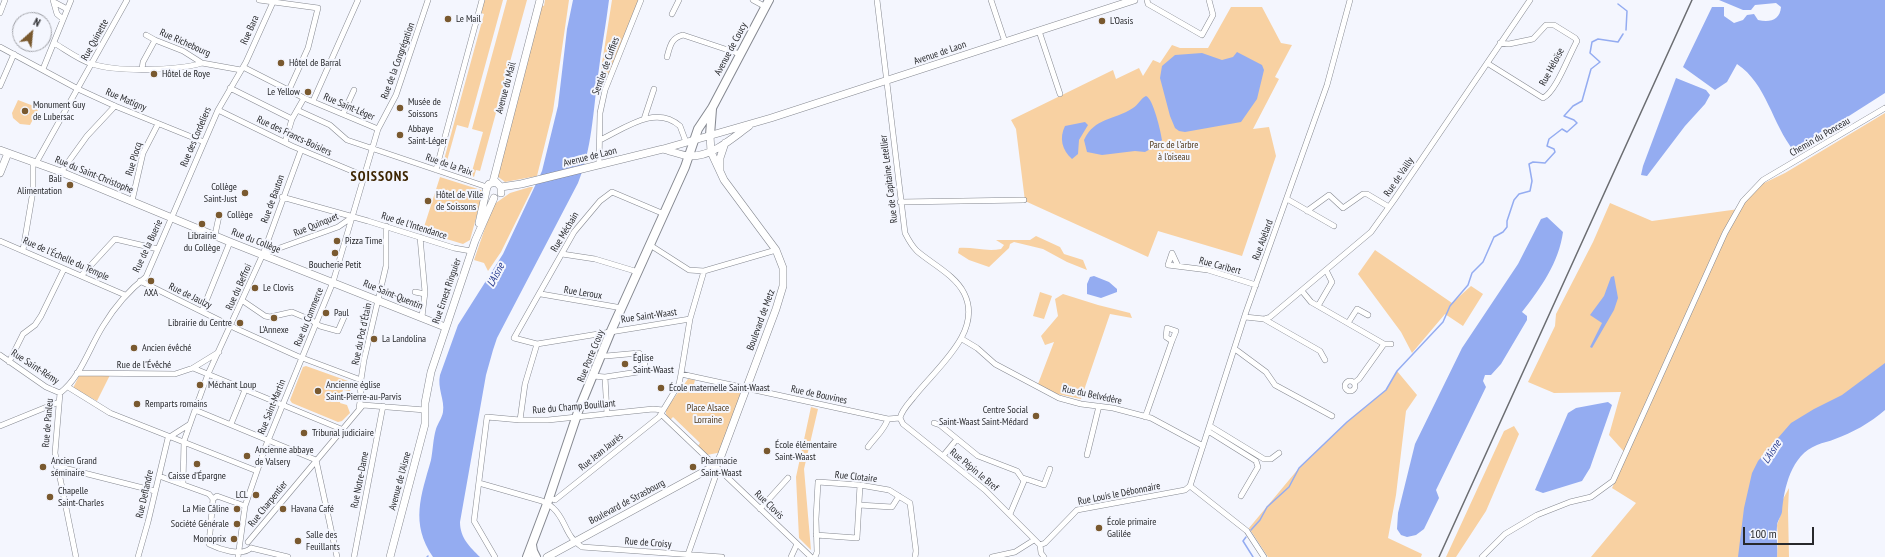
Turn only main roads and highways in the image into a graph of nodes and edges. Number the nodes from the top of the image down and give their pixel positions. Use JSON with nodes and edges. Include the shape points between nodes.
{"nodes":[{"id":1,"x":540,"y":0,"type":"edge"},
{"id":2,"x":1134,"y":0,"type":"edge"},
{"id":3,"x":768,"y":4,"type":"edge"},
{"id":4,"x":712,"y":108,"type":"junction"},
{"id":5,"x":711,"y":123,"type":"junction"},
{"id":6,"x":752,"y":124,"type":"junction"},
{"id":7,"x":722,"y":131,"type":"junction"},
{"id":8,"x":710,"y":135,"type":"junction"},
{"id":9,"x":695,"y":139,"type":"junction"},
{"id":10,"x":725,"y":143,"type":"junction"},
{"id":11,"x":663,"y":149,"type":"junction"},
{"id":12,"x":0,"y":150,"type":"edge"},
{"id":13,"x":711,"y":152,"type":"junction"},
{"id":14,"x":8,"y":153,"type":"junction"},
{"id":15,"x":689,"y":156,"type":"junction"},
{"id":16,"x":720,"y":170,"type":"junction"},
{"id":17,"x":0,"y":173,"type":"edge"},
{"id":18,"x":489,"y":187,"type":"junction"},
{"id":19,"x":501,"y":190,"type":"junction"},
{"id":20,"x":494,"y":198,"type":"junction"},
{"id":21,"x":172,"y":217,"type":"joint"},
{"id":22,"x":475,"y":241,"type":"junction"},
{"id":23,"x":333,"y":282,"type":"joint"},
{"id":24,"x":445,"y":327,"type":"junction"},
{"id":25,"x":426,"y":410,"type":"joint"},
{"id":26,"x":716,"y":465,"type":"joint"},
{"id":27,"x":532,"y":545,"type":"junction"},
{"id":28,"x":390,"y":557,"type":"edge"},
{"id":29,"x":527,"y":557,"type":"edge"},
{"id":30,"x":536,"y":557,"type":"edge"},
{"id":31,"x":547,"y":557,"type":"edge"}],
"edges":[{"from":1,"to":18,"type":"main road","name":"Avenue du Mail"},
{"from":2,"to":6,"type":"main road","name":"Avenue de Laon"},
{"from":3,"to":4,"type":"main road","name":"Avenue de Coucy"},
{"from":4,"to":5,"type":"main road"},
{"from":4,"to":9,"type":"main road","name":"Avenue de Coucy"},
{"from":5,"to":7,"type":"main road"},
{"from":5,"to":8,"type":"main road"},
{"from":6,"to":7,"type":"main road","name":"Avenue de Laon"},
{"from":6,"to":10,"type":"main road"},
{"from":7,"to":8,"type":"main road","name":"Avenue de Laon"},
{"from":8,"to":9,"type":"main road","name":"Avenue de Laon"},
{"from":8,"to":13,"type":"main road"},
{"from":9,"to":11,"type":"main road","name":"Avenue de Laon"},
{"from":9,"to":15,"type":"main road","name":"Rue Porte Crouy"},
{"from":10,"to":13,"type":"main road"},
{"from":10,"to":16,"type":"main road","via":[[720,158]]},
{"from":11,"to":15,"type":"main road"},
{"from":11,"to":19,"type":"main road","name":"Avenue de Laon"},
{"from":12,"to":14,"type":"main road","name":"Rue du Saint-Christophe"},
{"from":13,"to":15,"type":"main road"},
{"from":13,"to":16,"type":"main road","name":"Boulevard de Metz"},
{"from":14,"to":17,"type":"main road"},
{"from":14,"to":21,"type":"main road","name":"Rue du Saint-Christophe"},
{"from":15,"to":27,"type":"main road","name":"Rue Porte Crouy","via":[[611,331],[577,417],[552,503]]},
{"from":16,"to":26,"type":"main road","name":"Boulevard de Metz","via":[[724,180],[776,250],[783,268],[783,286],[747,388]]},
{"from":18,"to":19,"type":"main road","via":[[496,182]]},
{"from":18,"to":20,"type":"main road"},
{"from":18,"to":22,"type":"main road","name":"Avenue du Mail"},
{"from":19,"to":20,"type":"main road"},
{"from":20,"to":22,"type":"main road"},
{"from":21,"to":23,"type":"main road","name":"Rue du Collège"},
{"from":22,"to":24,"type":"main road","name":"Rue Ernest Ringuier"},
{"from":23,"to":24,"type":"main road","name":"Rue Saint-Quentin"},
{"from":24,"to":25,"type":"main road","name":"Rue Ernest Ringuier","via":[[428,384]]},
{"from":25,"to":28,"type":"main road","name":"Avenue de l'Aisne","via":[[425,424]]},
{"from":26,"to":31,"type":"main road","name":"Boulevard de Strasbourg"},
{"from":27,"to":29,"type":"main road","name":"Rue Porte Crouy"},
{"from":27,"to":30,"type":"main road"}]}
